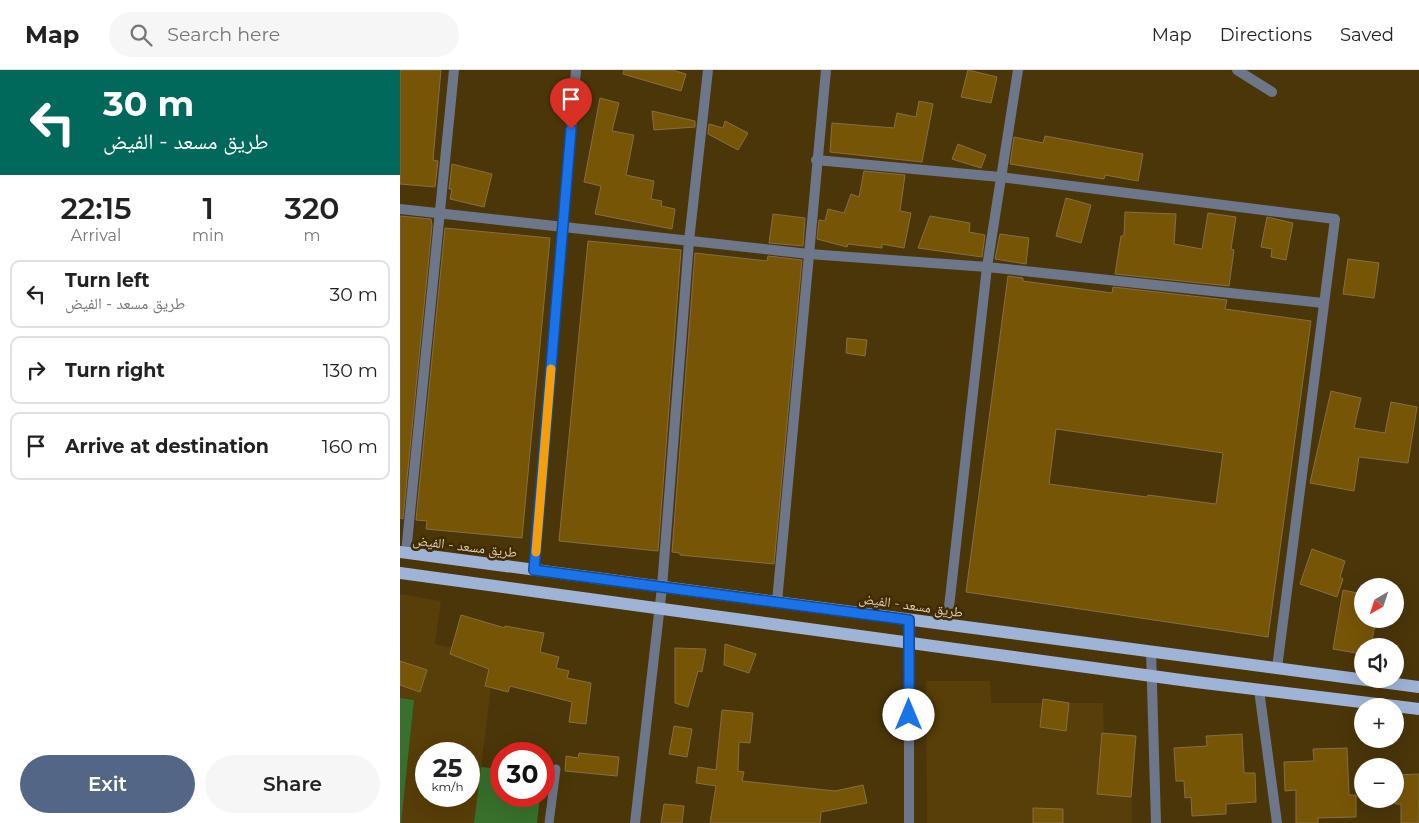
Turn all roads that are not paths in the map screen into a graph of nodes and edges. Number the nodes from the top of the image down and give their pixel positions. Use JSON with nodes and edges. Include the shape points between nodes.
{"nodes":[{"id":1,"x":454,"y":70,"type":"edge"},
{"id":2,"x":576,"y":70,"type":"edge"},
{"id":3,"x":708,"y":70,"type":"edge"},
{"id":4,"x":826,"y":70,"type":"edge"},
{"id":5,"x":1018,"y":70,"type":"edge"},
{"id":6,"x":1237,"y":70,"type":"edge"},
{"id":7,"x":1272,"y":92,"type":"dead end"},
{"id":8,"x":816,"y":160,"type":"junction"},
{"id":9,"x":1000,"y":177,"type":"junction"},
{"id":10,"x":400,"y":209,"type":"edge"},
{"id":11,"x":439,"y":213,"type":"junction"},
{"id":12,"x":562,"y":227,"type":"junction"},
{"id":13,"x":689,"y":240,"type":"junction"},
{"id":14,"x":809,"y":254,"type":"junction"},
{"id":15,"x":987,"y":267,"type":"junction"},
{"id":16,"x":1323,"y":303,"type":"junction"},
{"id":17,"x":403,"y":552,"type":"edge"},
{"id":18,"x":534,"y":570,"type":"junction"},
{"id":19,"x":400,"y":573,"type":"edge"},
{"id":20,"x":662,"y":587,"type":"junction"},
{"id":21,"x":777,"y":602,"type":"junction"},
{"id":22,"x":659,"y":608,"type":"junction"},
{"id":23,"x":909,"y":620,"type":"junction"},
{"id":24,"x":947,"y":624,"type":"junction"},
{"id":25,"x":909,"y":643,"type":"junction"},
{"id":26,"x":1151,"y":651,"type":"junction"},
{"id":27,"x":1277,"y":668,"type":"junction"},
{"id":28,"x":1152,"y":676,"type":"junction"},
{"id":29,"x":1419,"y":687,"type":"edge"},
{"id":30,"x":1260,"y":690,"type":"junction"},
{"id":31,"x":1354,"y":701,"type":"edge"},
{"id":32,"x":1404,"y":707,"type":"edge"},
{"id":33,"x":1419,"y":709,"type":"edge"},
{"id":34,"x":556,"y":769,"type":"dead end"},
{"id":35,"x":549,"y":823,"type":"edge"},
{"id":36,"x":635,"y":823,"type":"edge"},
{"id":37,"x":909,"y":823,"type":"edge"},
{"id":38,"x":1156,"y":823,"type":"edge"},
{"id":39,"x":1274,"y":823,"type":"edge"}],
"edges":[{"from":1,"to":11,"type":"street"},
{"from":2,"to":12,"type":"street"},
{"from":3,"to":13,"type":"street"},
{"from":4,"to":8,"type":"street"},
{"from":5,"to":9,"type":"street"},
{"from":6,"to":7,"type":"street"},
{"from":8,"to":9,"type":"street"},
{"from":8,"to":14,"type":"street"},
{"from":9,"to":15,"type":"street"},
{"from":9,"to":16,"type":"street","via":[[1335,219]]},
{"from":10,"to":11,"type":"street"},
{"from":11,"to":12,"type":"street"},
{"from":11,"to":17,"type":"street"},
{"from":12,"to":13,"type":"street"},
{"from":12,"to":18,"type":"street"},
{"from":13,"to":14,"type":"street"},
{"from":13,"to":20,"type":"street"},
{"from":14,"to":15,"type":"street"},
{"from":14,"to":21,"type":"street"},
{"from":15,"to":16,"type":"street"},
{"from":15,"to":24,"type":"street"},
{"from":16,"to":27,"type":"street"},
{"from":17,"to":18,"type":"main road","name":"طريق مسعد - الفيض"},
{"from":18,"to":20,"type":"main road","name":"طريق مسعد - الفيض"},
{"from":19,"to":22,"type":"main road"},
{"from":20,"to":21,"type":"main road","name":"طريق مسعد - الفيض"},
{"from":20,"to":22,"type":"street"},
{"from":21,"to":23,"type":"main road","name":"طريق مسعد - الفيض"},
{"from":22,"to":25,"type":"main road"},
{"from":22,"to":36,"type":"street"},
{"from":23,"to":24,"type":"main road","name":"طريق مسعد - الفيض"},
{"from":23,"to":25,"type":"street"},
{"from":24,"to":26,"type":"main road","name":"طريق مسعد - الفيض"},
{"from":25,"to":28,"type":"main road"},
{"from":25,"to":37,"type":"street"},
{"from":26,"to":27,"type":"main road","name":"طريق مسعد - الفيض"},
{"from":26,"to":28,"type":"street"},
{"from":27,"to":29,"type":"main road","name":"طريق مسعد - الفيض"},
{"from":28,"to":30,"type":"main road"},
{"from":28,"to":38,"type":"street"},
{"from":30,"to":31,"type":"main road"},
{"from":30,"to":39,"type":"street"},
{"from":32,"to":33,"type":"main road"},
{"from":34,"to":35,"type":"lane"}]}
